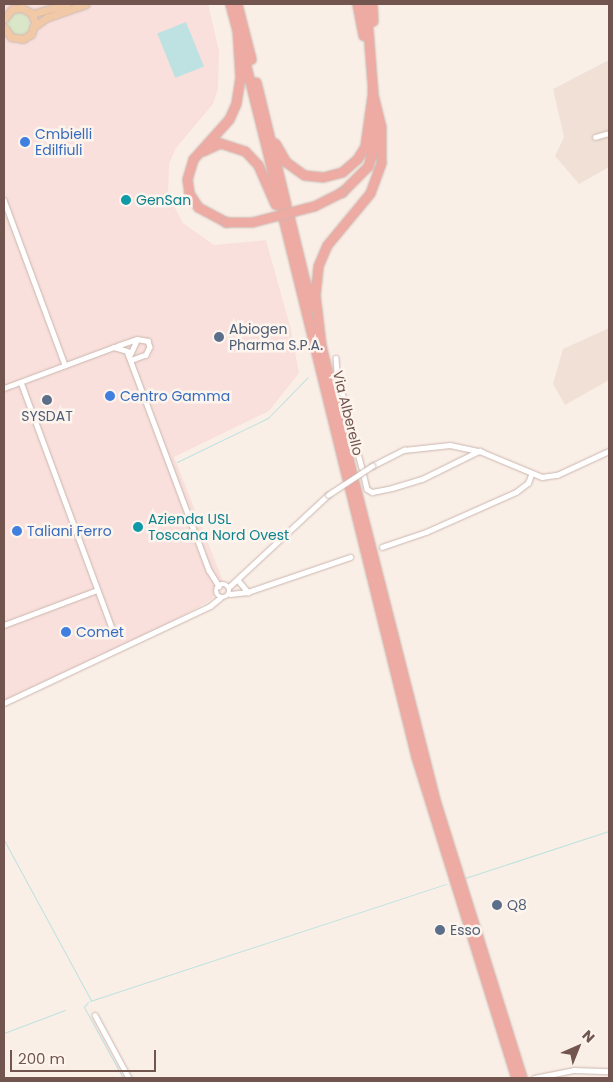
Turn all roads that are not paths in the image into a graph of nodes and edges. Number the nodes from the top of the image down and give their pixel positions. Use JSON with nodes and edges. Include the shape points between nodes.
{"nodes":[{"id":1,"x":9,"y":4,"type":"edge"},
{"id":2,"x":67,"y":4,"type":"edge"},
{"id":3,"x":86,"y":4,"type":"edge"},
{"id":4,"x":230,"y":4,"type":"edge"},
{"id":5,"x":237,"y":4,"type":"edge"},
{"id":6,"x":357,"y":4,"type":"edge"},
{"id":7,"x":366,"y":4,"type":"edge"},
{"id":8,"x":372,"y":4,"type":"edge"},
{"id":9,"x":20,"y":6,"type":"edge"},
{"id":10,"x":32,"y":14,"type":"junction"},
{"id":11,"x":6,"y":15,"type":"edge"},
{"id":12,"x":237,"y":22,"type":"junction"},
{"id":13,"x":35,"y":26,"type":"junction"},
{"id":14,"x":4,"y":27,"type":"edge"},
{"id":15,"x":6,"y":35,"type":"edge"},
{"id":16,"x":371,"y":66,"type":"junction"},
{"id":17,"x":372,"y":91,"type":"junction"},
{"id":18,"x":266,"y":118,"type":"junction"},
{"id":19,"x":609,"y":134,"type":"edge"},
{"id":20,"x":595,"y":137,"type":"dead end"},
{"id":21,"x":193,"y":159,"type":"junction"},
{"id":22,"x":4,"y":200,"type":"edge"},
{"id":23,"x":283,"y":214,"type":"junction"},
{"id":24,"x":137,"y":339,"type":"junction"},
{"id":25,"x":321,"y":346,"type":"junction"},
{"id":26,"x":114,"y":347,"type":"junction"},
{"id":27,"x":130,"y":357,"type":"junction"},
{"id":28,"x":336,"y":358,"type":"dead end"},
{"id":29,"x":65,"y":366,"type":"junction"},
{"id":30,"x":21,"y":382,"type":"junction"},
{"id":31,"x":4,"y":388,"type":"edge"},
{"id":32,"x":479,"y":451,"type":"junction"},
{"id":33,"x":609,"y":451,"type":"edge"},
{"id":34,"x":362,"y":468,"type":"dead end"},
{"id":35,"x":531,"y":475,"type":"junction"},
{"id":36,"x":364,"y":476,"type":"dead end"},
{"id":37,"x":351,"y":480,"type":"junction"},
{"id":38,"x":382,"y":547,"type":"dead end"},
{"id":39,"x":350,"y":557,"type":"dead end"},
{"id":40,"x":238,"y":580,"type":"junction"},
{"id":41,"x":219,"y":586,"type":"junction"},
{"id":42,"x":230,"y":587,"type":"junction"},
{"id":43,"x":97,"y":590,"type":"junction"},
{"id":44,"x":248,"y":592,"type":"junction"},
{"id":45,"x":230,"y":594,"type":"junction"},
{"id":46,"x":220,"y":598,"type":"junction"},
{"id":47,"x":4,"y":625,"type":"edge"},
{"id":48,"x":113,"y":631,"type":"dead end"},
{"id":49,"x":4,"y":703,"type":"edge"},
{"id":50,"x":95,"y":1015,"type":"dead end"},
{"id":51,"x":609,"y":1071,"type":"edge"},
{"id":52,"x":129,"y":1078,"type":"edge"},
{"id":53,"x":516,"y":1078,"type":"edge"},
{"id":54,"x":522,"y":1078,"type":"edge"},
{"id":55,"x":534,"y":1078,"type":"edge"}],
"edges":[{"from":1,"to":11,"type":"street"},
{"from":2,"to":10,"type":"main road"},
{"from":3,"to":13,"type":"main road","via":[[46,18]]},
{"from":4,"to":12,"type":"highway"},
{"from":5,"to":12,"type":"highway"},
{"from":6,"to":16,"type":"highway"},
{"from":7,"to":16,"type":"highway"},
{"from":8,"to":16,"type":"highway"},
{"from":9,"to":10,"type":"main road"},
{"from":9,"to":11,"type":"main road"},
{"from":10,"to":13,"type":"main road"},
{"from":12,"to":18,"type":"highway"},
{"from":12,"to":21,"type":"highway","via":[[240,77],[236,103],[226,123]]},
{"from":12,"to":23,"type":"highway"},
{"from":13,"to":15,"type":"main road","via":[[23,39]]},
{"from":14,"to":15,"type":"main road"},
{"from":16,"to":17,"type":"highway"},
{"from":17,"to":18,"type":"highway","via":[[367,139],[361,153],[347,168],[329,176],[310,177],[291,168],[282,156]]},
{"from":17,"to":21,"type":"highway","bridge":true,"via":[[373,151],[364,172],[342,192],[314,206],[252,222],[226,222],[208,215],[190,196],[187,179]]},
{"from":17,"to":25,"type":"highway","via":[[381,127],[381,162],[370,193],[327,245],[318,266],[315,294]]},
{"from":18,"to":23,"type":"highway"},
{"from":19,"to":20,"type":"street"},
{"from":21,"to":23,"type":"highway","via":[[220,143],[245,151],[262,173]]},
{"from":22,"to":29,"type":"street"},
{"from":23,"to":25,"type":"highway"},
{"from":23,"to":37,"type":"highway"},
{"from":24,"to":26,"type":"street"},
{"from":24,"to":27,"type":"street"},
{"from":24,"to":27,"type":"street","via":[[148,341],[150,349],[144,356]]},
{"from":25,"to":37,"type":"highway"},
{"from":26,"to":27,"type":"street","via":[[123,348]]},
{"from":26,"to":29,"type":"street"},
{"from":27,"to":41,"type":"street","via":[[209,570]]},
{"from":28,"to":34,"type":"street","name":"Via Alberello"},
{"from":29,"to":30,"type":"street"},
{"from":30,"to":31,"type":"street"},
{"from":30,"to":43,"type":"street"},
{"from":32,"to":35,"type":"street"},
{"from":32,"to":36,"type":"street","via":[[422,479],[384,490],[370,491]]},
{"from":32,"to":40,"type":"street","bridge":true,"via":[[450,445],[423,446],[398,452],[328,495]]},
{"from":33,"to":35,"type":"street","via":[[557,475]]},
{"from":35,"to":38,"type":"street","via":[[528,483],[516,492],[426,532]]},
{"from":37,"to":53,"type":"highway","via":[[416,757]]},
{"from":37,"to":54,"type":"highway","via":[[435,800]]},
{"from":39,"to":44,"type":"street"},
{"from":40,"to":42,"type":"street"},
{"from":40,"to":44,"type":"street"},
{"from":41,"to":42,"type":"street"},
{"from":41,"to":46,"type":"street","via":[[216,592]]},
{"from":42,"to":45,"type":"street"},
{"from":43,"to":47,"type":"street"},
{"from":43,"to":48,"type":"street"},
{"from":44,"to":45,"type":"street"},
{"from":45,"to":46,"type":"street"},
{"from":46,"to":49,"type":"street","via":[[178,622]]},
{"from":50,"to":52,"type":"street"},
{"from":51,"to":55,"type":"street","via":[[574,1070]]}]}
